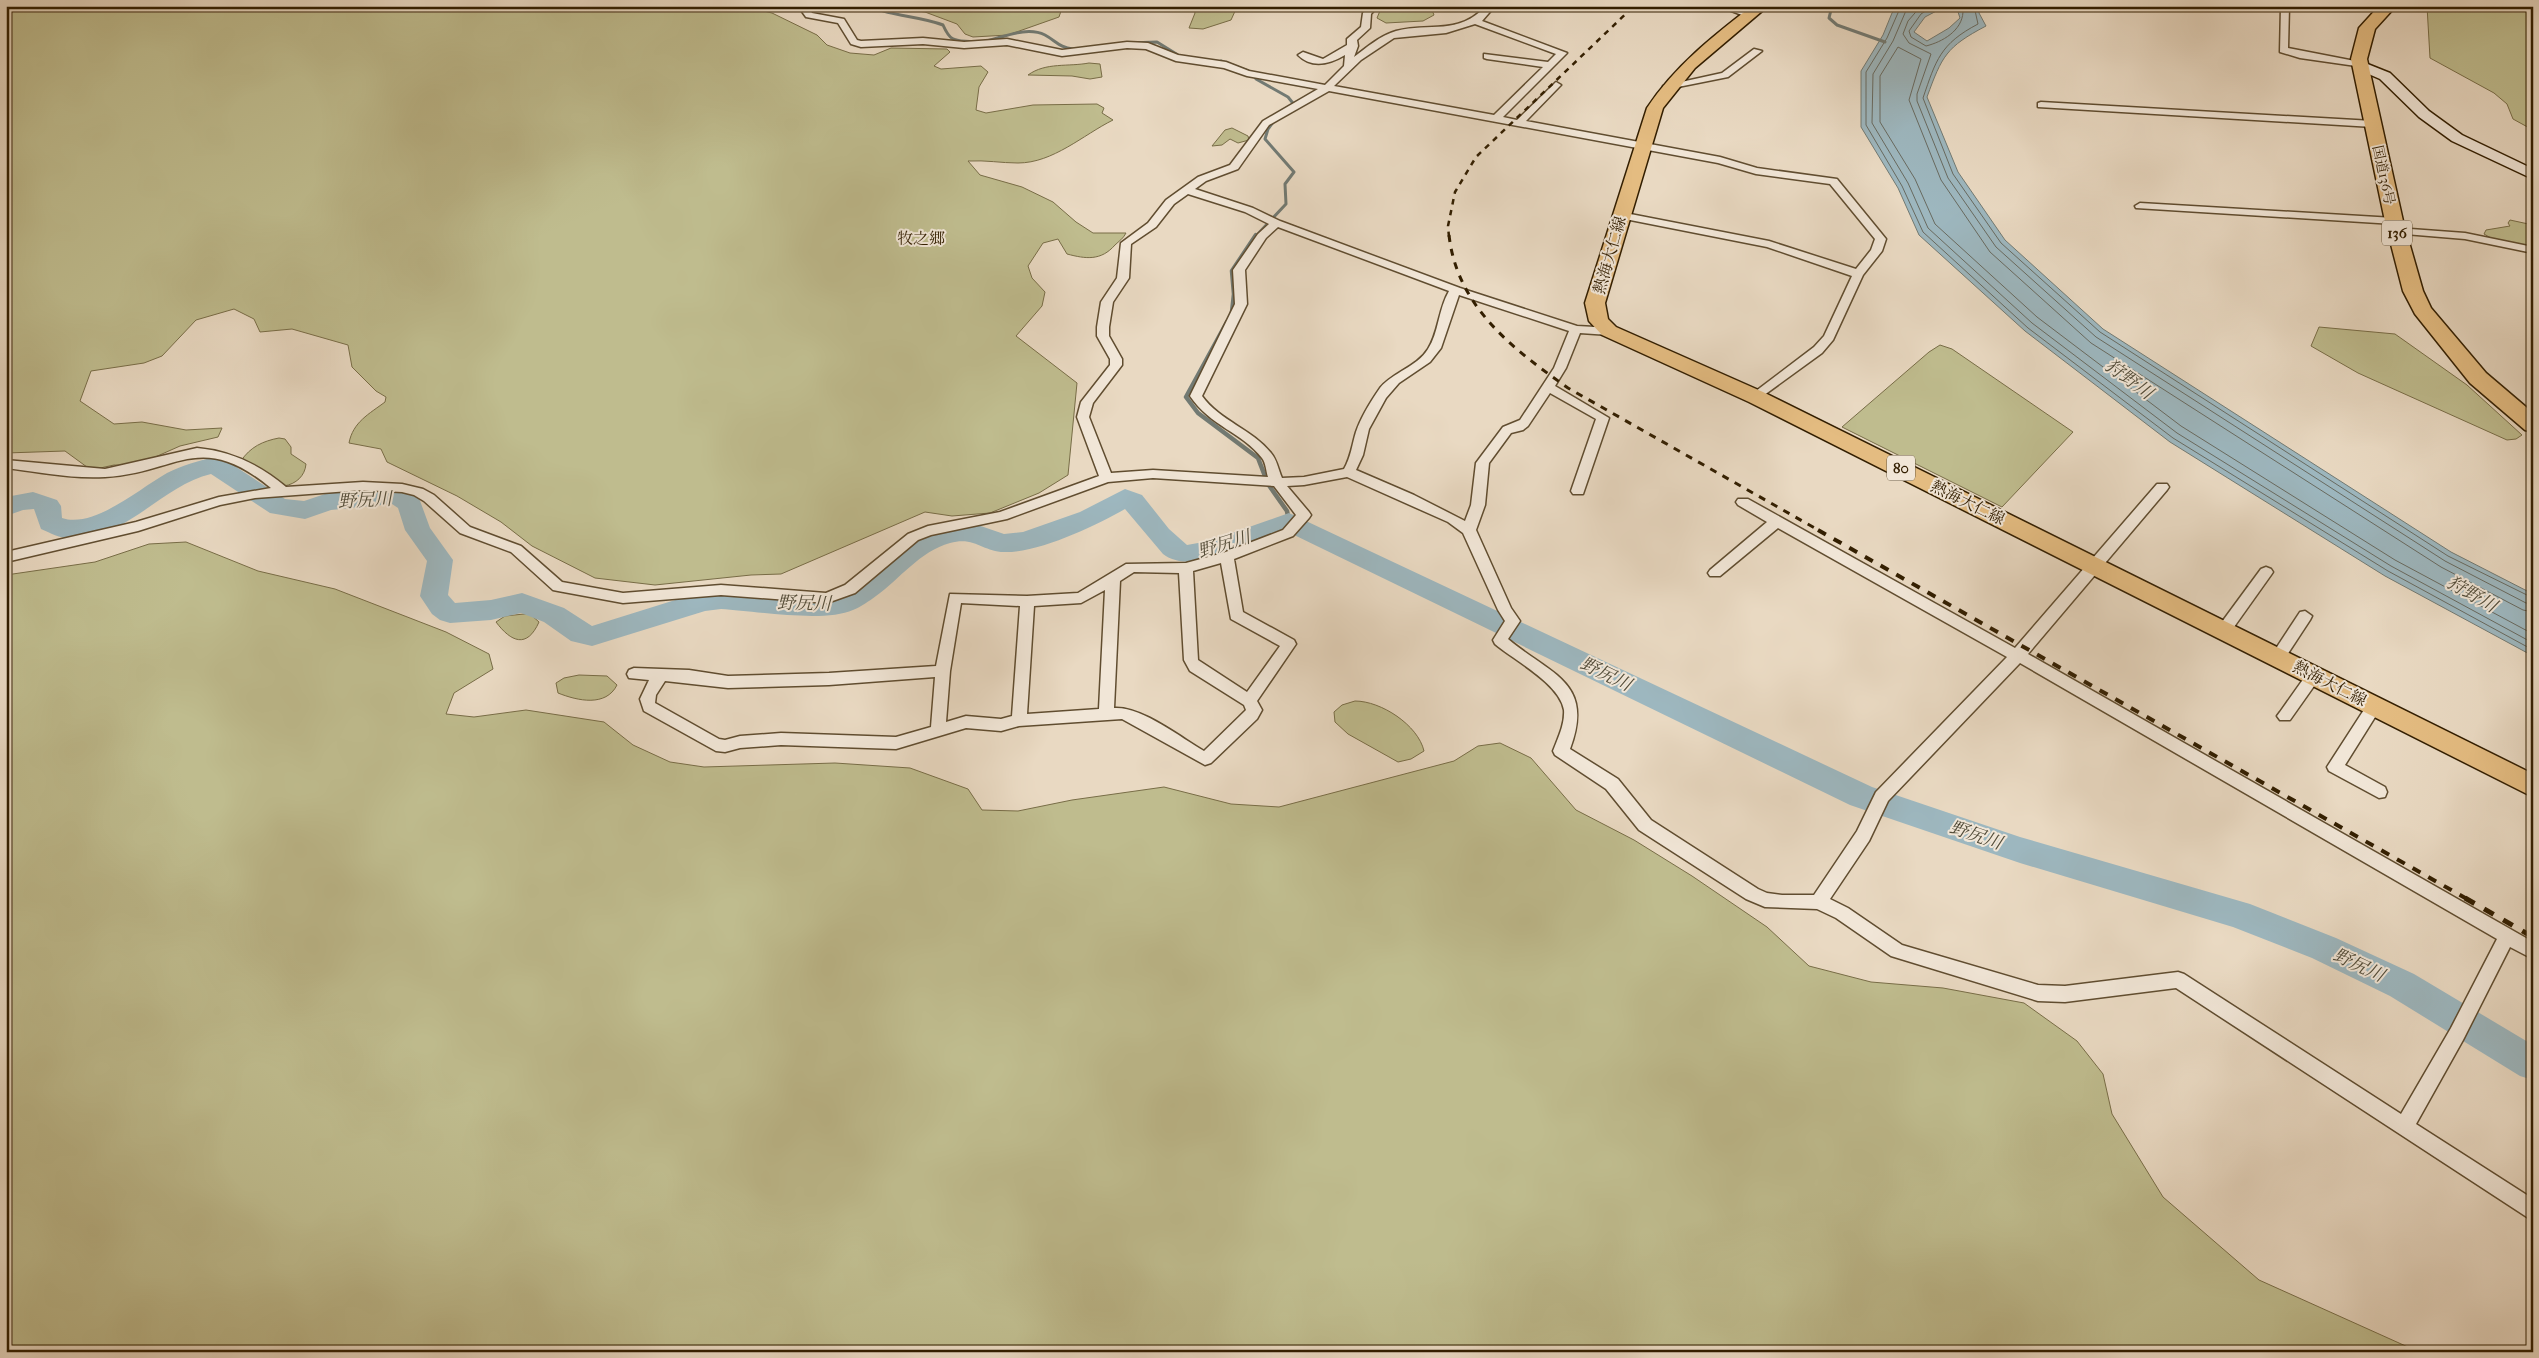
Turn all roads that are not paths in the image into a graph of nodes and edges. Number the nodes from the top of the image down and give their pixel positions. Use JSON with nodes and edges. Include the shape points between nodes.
{"nodes":[{"id":1,"x":802,"y":6,"type":"edge"},
{"id":2,"x":1491,"y":6,"type":"edge"},
{"id":3,"x":1722,"y":6,"type":"edge"},
{"id":4,"x":2285,"y":6,"type":"edge"},
{"id":5,"x":2388,"y":6,"type":"edge"},
{"id":6,"x":1372,"y":7,"type":"edge"},
{"id":7,"x":1756,"y":10,"type":"edge"},
{"id":8,"x":1475,"y":21,"type":"junction"},
{"id":9,"x":1353,"y":46,"type":"junction"},
{"id":10,"x":1756,"y":50,"type":"dead end"},
{"id":11,"x":1303,"y":55,"type":"dead end"},
{"id":12,"x":1487,"y":56,"type":"dead end"},
{"id":13,"x":1552,"y":65,"type":"junction"},
{"id":14,"x":2360,"y":65,"type":"junction"},
{"id":15,"x":1349,"y":68,"type":"junction"},
{"id":16,"x":1556,"y":85,"type":"dead end"},
{"id":17,"x":1668,"y":86,"type":"junction"},
{"id":18,"x":1327,"y":88,"type":"junction"},
{"id":19,"x":2041,"y":105,"type":"dead end"},
{"id":20,"x":1495,"y":120,"type":"junction"},
{"id":21,"x":1518,"y":124,"type":"junction"},
{"id":22,"x":2373,"y":124,"type":"junction"},
{"id":23,"x":1642,"y":146,"type":"junction"},
{"id":24,"x":2533,"y":175,"type":"edge"},
{"id":25,"x":1188,"y":190,"type":"junction"},
{"id":26,"x":2140,"y":206,"type":"dead end"},
{"id":27,"x":1620,"y":215,"type":"junction"},
{"id":28,"x":1272,"y":221,"type":"junction"},
{"id":29,"x":2396,"y":226,"type":"junction"},
{"id":30,"x":2533,"y":250,"type":"edge"},
{"id":31,"x":1858,"y":274,"type":"junction"},
{"id":32,"x":1456,"y":290,"type":"junction"},
{"id":33,"x":1576,"y":329,"type":"junction"},
{"id":34,"x":1609,"y":331,"type":"junction"},
{"id":35,"x":1548,"y":387,"type":"junction"},
{"id":36,"x":1756,"y":397,"type":"junction"},
{"id":37,"x":2533,"y":425,"type":"edge"},
{"id":38,"x":6,"y":464,"type":"edge"},
{"id":39,"x":1348,"y":472,"type":"junction"},
{"id":40,"x":1106,"y":478,"type":"junction"},
{"id":41,"x":1277,"y":482,"type":"junction"},
{"id":42,"x":2162,"y":487,"type":"dead end"},
{"id":43,"x":1578,"y":491,"type":"dead end"},
{"id":44,"x":283,"y":492,"type":"junction"},
{"id":45,"x":1744,"y":502,"type":"dead end"},
{"id":46,"x":1777,"y":521,"type":"junction"},
{"id":47,"x":1469,"y":530,"type":"junction"},
{"id":48,"x":6,"y":557,"type":"edge"},
{"id":49,"x":1227,"y":557,"type":"junction"},
{"id":50,"x":2095,"y":565,"type":"junction"},
{"id":51,"x":1186,"y":568,"type":"junction"},
{"id":52,"x":2266,"y":572,"type":"dead end"},
{"id":53,"x":1715,"y":574,"type":"dead end"},
{"id":54,"x":1113,"y":577,"type":"junction"},
{"id":55,"x":1027,"y":601,"type":"junction"},
{"id":56,"x":2305,"y":616,"type":"dead end"},
{"id":57,"x":2224,"y":630,"type":"junction"},
{"id":58,"x":2018,"y":655,"type":"junction"},
{"id":59,"x":2278,"y":657,"type":"junction"},
{"id":60,"x":943,"y":671,"type":"junction"},
{"id":61,"x":634,"y":674,"type":"dead end"},
{"id":62,"x":2314,"y":675,"type":"junction"},
{"id":63,"x":660,"y":676,"type":"junction"},
{"id":64,"x":1249,"y":701,"type":"junction"},
{"id":65,"x":2374,"y":706,"type":"junction"},
{"id":66,"x":1106,"y":713,"type":"junction"},
{"id":67,"x":2285,"y":716,"type":"dead end"},
{"id":68,"x":1019,"y":720,"type":"junction"},
{"id":69,"x":938,"y":730,"type":"junction"},
{"id":70,"x":2533,"y":786,"type":"edge"},
{"id":71,"x":2379,"y":792,"type":"dead end"},
{"id":72,"x":1819,"y":902,"type":"junction"},
{"id":73,"x":2507,"y":936,"type":"junction"},
{"id":74,"x":2533,"y":951,"type":"edge"},
{"id":75,"x":2404,"y":1127,"type":"junction"},
{"id":76,"x":2533,"y":1211,"type":"edge"}],
"edges":[{"from":1,"to":18,"type":"street","via":[[809,14],[841,21],[854,42],[861,44],[1007,42],[1062,53],[1126,45],[1148,46],[1182,60],[1220,64],[1247,73]]},
{"from":2,"to":8,"type":"street","via":[[1483,17]]},
{"from":3,"to":7,"type":"street"},
{"from":4,"to":14,"type":"street","via":[[2283,50]]},
{"from":5,"to":14,"type":"highway","name":"国道136号","number":"136","via":[[2366,28]]},
{"from":6,"to":9,"type":"street","via":[[1367,13],[1365,28],[1352,38]]},
{"from":7,"to":17,"type":"main road","name":"熱海大仁線"},
{"from":8,"to":13,"type":"street","via":[[1562,53]]},
{"from":8,"to":15,"type":"street","via":[[1446,30],[1395,34],[1358,58]]},
{"from":9,"to":11,"type":"street","via":[[1327,62],[1314,61]]},
{"from":9,"to":15,"type":"street","via":[[1347,62]]},
{"from":10,"to":17,"type":"street","via":[[1725,75]]},
{"from":12,"to":13,"type":"street"},
{"from":13,"to":20,"type":"street"},
{"from":14,"to":22,"type":"highway","name":"国道136号","number":"136"},
{"from":14,"to":24,"type":"main road","via":[[2385,76],[2424,114],[2457,138]]},
{"from":15,"to":18,"type":"street"},
{"from":16,"to":21,"type":"street"},
{"from":17,"to":23,"type":"main road","name":"熱海大仁線","via":[[1655,108]]},
{"from":18,"to":20,"type":"street"},
{"from":18,"to":25,"type":"street","via":[[1266,123],[1234,167],[1202,179]]},
{"from":19,"to":22,"type":"street"},
{"from":20,"to":21,"type":"street"},
{"from":21,"to":23,"type":"street"},
{"from":22,"to":29,"type":"highway","name":"国道136号","number":"136"},
{"from":23,"to":27,"type":"main road","name":"熱海大仁線"},
{"from":23,"to":31,"type":"street","via":[[1720,160],[1756,171],[1833,181],[1881,239]]},
{"from":25,"to":28,"type":"street","via":[[1250,210]]},
{"from":25,"to":40,"type":"street","via":[[1170,202],[1152,225],[1126,243],[1120,285],[1107,302],[1103,336],[1116,365],[1087,402],[1083,417]]},
{"from":26,"to":29,"type":"street"},
{"from":27,"to":31,"type":"street","via":[[1769,244]]},
{"from":27,"to":34,"type":"main road","name":"熱海大仁線","via":[[1595,303],[1599,321]]},
{"from":28,"to":32,"type":"street"},
{"from":28,"to":41,"type":"street","via":[[1239,270],[1241,304],[1196,396],[1202,407],[1266,456]]},
{"from":29,"to":30,"type":"street"},
{"from":29,"to":37,"type":"highway","name":"国道136号","number":"136","via":[[2406,273],[2422,310],[2478,378]]},
{"from":31,"to":36,"type":"street","via":[[1828,337],[1818,350]]},
{"from":32,"to":33,"type":"street"},
{"from":32,"to":39,"type":"street","via":[[1447,303],[1436,346],[1426,360],[1385,390],[1363,430],[1356,460]]},
{"from":33,"to":34,"type":"street"},
{"from":33,"to":35,"type":"street","via":[[1560,368]]},
{"from":34,"to":36,"type":"main road","name":"熱海大仁線","number":"80"},
{"from":35,"to":43,"type":"street","via":[[1603,418]]},
{"from":35,"to":47,"type":"street","via":[[1524,422],[1508,430],[1484,463],[1478,506]]},
{"from":36,"to":50,"type":"main road","name":"熱海大仁線","number":"80"},
{"from":38,"to":44,"type":"street","via":[[105,473],[137,468],[185,454],[208,453],[234,461]]},
{"from":39,"to":41,"type":"street","via":[[1304,481]]},
{"from":39,"to":47,"type":"street","via":[[1409,498]]},
{"from":40,"to":41,"type":"street","via":[[1153,474]]},
{"from":40,"to":44,"type":"street","via":[[1002,516],[913,537],[850,589],[827,598],[721,590],[638,598],[558,586],[516,549],[466,530],[418,492],[363,486]]},
{"from":41,"to":49,"type":"street","via":[[1304,515],[1302,519],[1292,530]]},
{"from":42,"to":50,"type":"street"},
{"from":44,"to":48,"type":"street","via":[[219,501],[138,526]]},
{"from":45,"to":46,"type":"street"},
{"from":46,"to":53,"type":"street"},
{"from":46,"to":58,"type":"street"},
{"from":47,"to":72,"type":"street","via":[[1513,621],[1500,640],[1558,684],[1569,701],[1571,723],[1560,751],[1612,784],[1645,825],[1765,900]]},
{"from":49,"to":51,"type":"street"},
{"from":49,"to":64,"type":"street","via":[[1236,615],[1289,644]]},
{"from":50,"to":57,"type":"main road","name":"熱海大仁線","number":"80"},
{"from":50,"to":58,"type":"street"},
{"from":51,"to":54,"type":"street","via":[[1131,567]]},
{"from":51,"to":64,"type":"street","via":[[1190,660],[1195,667]]},
{"from":52,"to":57,"type":"street"},
{"from":54,"to":55,"type":"street","via":[[1081,598]]},
{"from":54,"to":66,"type":"street"},
{"from":55,"to":60,"type":"street","via":[[955,598]]},
{"from":55,"to":68,"type":"street"},
{"from":56,"to":59,"type":"street"},
{"from":57,"to":59,"type":"main road","name":"熱海大仁線","number":"80"},
{"from":58,"to":72,"type":"street","via":[[1882,797],[1863,836]]},
{"from":58,"to":73,"type":"street"},
{"from":59,"to":62,"type":"main road","name":"熱海大仁線","number":"80"},
{"from":60,"to":63,"type":"street","via":[[728,682],[689,676]]},
{"from":60,"to":69,"type":"street"},
{"from":61,"to":63,"type":"street"},
{"from":62,"to":65,"type":"main road","name":"熱海大仁線","number":"80"},
{"from":62,"to":67,"type":"street"},
{"from":63,"to":69,"type":"street","via":[[647,696],[649,708],[716,745],[781,739],[896,743]]},
{"from":64,"to":66,"type":"street","via":[[1254,710],[1252,714],[1205,759],[1134,717],[1124,713]]},
{"from":65,"to":70,"type":"main road","name":"熱海大仁線","number":"80"},
{"from":65,"to":71,"type":"street","via":[[2335,767]]},
{"from":66,"to":68,"type":"street"},
{"from":68,"to":69,"type":"street","via":[[1001,725],[966,722]]},
{"from":72,"to":75,"type":"street","via":[[1842,913],[1897,951],[2038,993],[2065,994],[2178,980]]},
{"from":73,"to":74,"type":"street"},
{"from":73,"to":75,"type":"street","via":[[2457,1034]]},
{"from":75,"to":76,"type":"street"}]}
